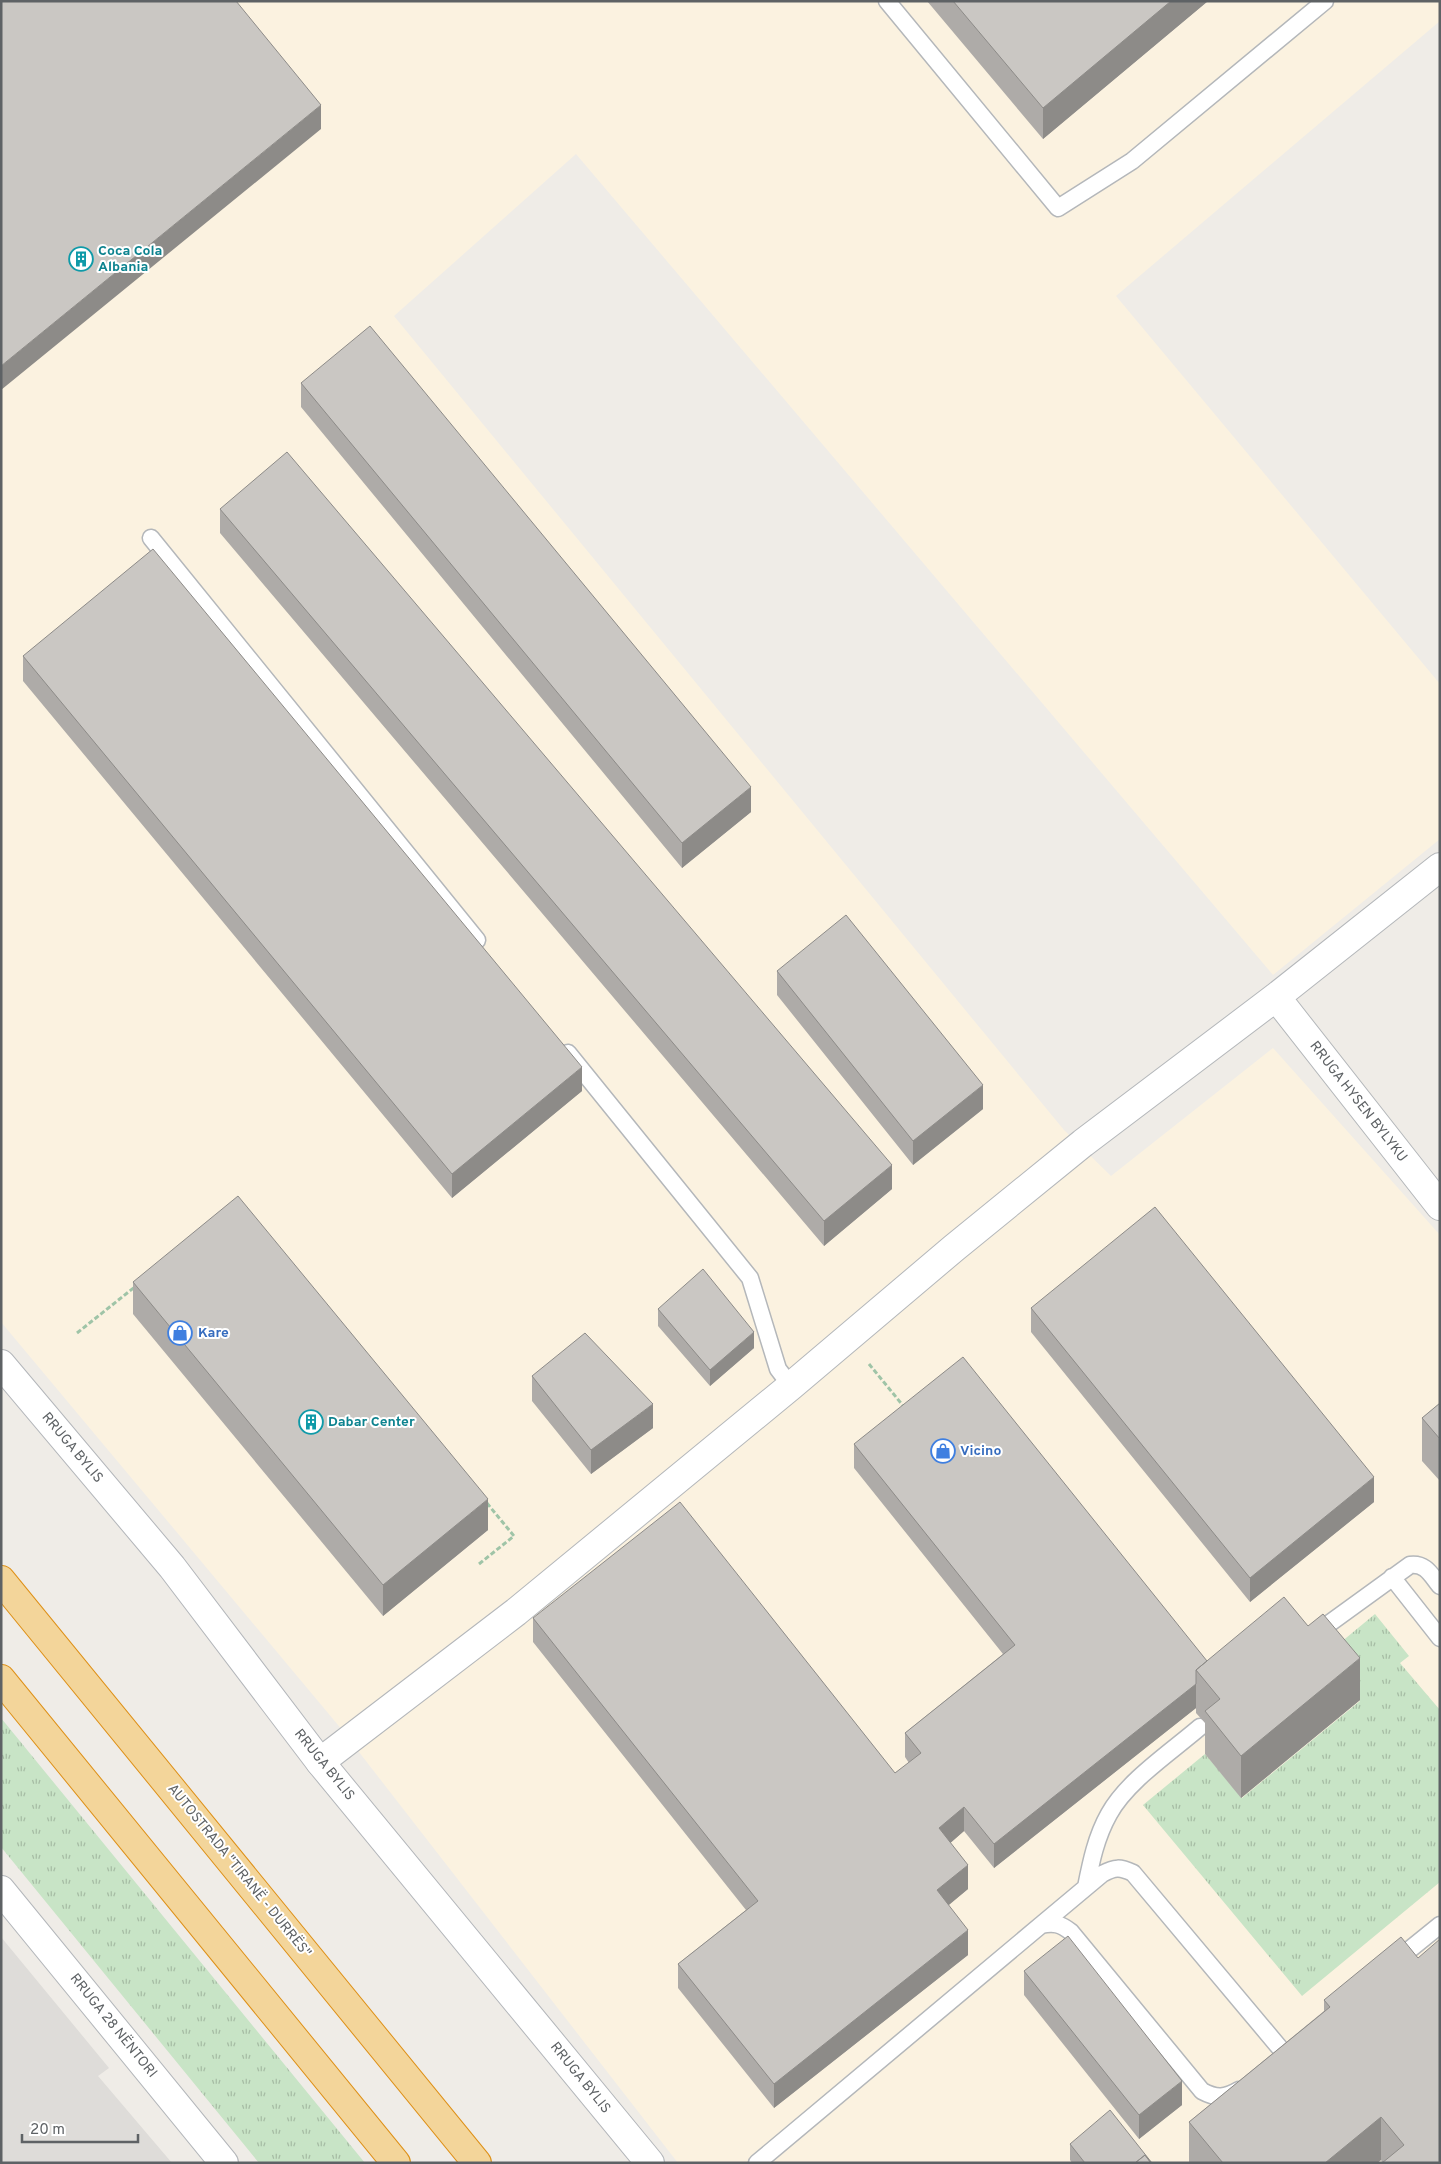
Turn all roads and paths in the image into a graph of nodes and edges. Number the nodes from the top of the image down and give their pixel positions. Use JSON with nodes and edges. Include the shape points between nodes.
{"nodes":[{"id":1,"x":887,"y":1,"type":"edge"},
{"id":2,"x":1325,"y":1,"type":"edge"},
{"id":3,"x":151,"y":538,"type":"dead end"},
{"id":4,"x":1440,"y":867,"type":"edge"},
{"id":5,"x":488,"y":954,"type":"edge"},
{"id":6,"x":1276,"y":997,"type":"junction"},
{"id":7,"x":557,"y":1039,"type":"edge"},
{"id":8,"x":1440,"y":1206,"type":"edge"},
{"id":9,"x":138,"y":1283,"type":"edge"},
{"id":10,"x":77,"y":1334,"type":"dead end"},
{"id":11,"x":848,"y":1338,"type":"junction"},
{"id":12,"x":1,"y":1364,"type":"edge"},
{"id":13,"x":791,"y":1386,"type":"junction"},
{"id":14,"x":908,"y":1413,"type":"edge"},
{"id":15,"x":483,"y":1498,"type":"edge"},
{"id":16,"x":479,"y":1564,"type":"dead end"},
{"id":17,"x":1392,"y":1577,"type":"junction"},
{"id":18,"x":1,"y":1580,"type":"edge"},
{"id":19,"x":1440,"y":1586,"type":"edge"},
{"id":20,"x":1440,"y":1638,"type":"edge"},
{"id":21,"x":1300,"y":1645,"type":"edge"},
{"id":22,"x":1,"y":1679,"type":"edge"},
{"id":23,"x":1200,"y":1727,"type":"dead end"},
{"id":24,"x":320,"y":1762,"type":"junction"},
{"id":25,"x":1086,"y":1887,"type":"junction"},
{"id":26,"x":1,"y":1890,"type":"edge"},
{"id":27,"x":1041,"y":1925,"type":"junction"},
{"id":28,"x":1440,"y":1925,"type":"edge"},
{"id":29,"x":1380,"y":1974,"type":"edge"},
{"id":30,"x":1299,"y":2040,"type":"edge"},
{"id":31,"x":1284,"y":2053,"type":"junction"},
{"id":32,"x":1269,"y":2065,"type":"edge"},
{"id":33,"x":1255,"y":2077,"type":"edge"},
{"id":34,"x":224,"y":2163,"type":"edge"},
{"id":35,"x":396,"y":2163,"type":"edge"},
{"id":36,"x":477,"y":2163,"type":"edge"},
{"id":37,"x":650,"y":2163,"type":"edge"},
{"id":38,"x":757,"y":2163,"type":"edge"}],
"edges":[{"from":1,"to":2,"type":"lane","via":[[1058,208],[1132,160]]},
{"from":3,"to":5,"type":"lane"},
{"from":4,"to":6,"type":"street"},
{"from":6,"to":8,"type":"street","name":"RRUGA HYSEN BYLYKU"},
{"from":6,"to":11,"type":"street","via":[[1083,1143]]},
{"from":7,"to":13,"type":"lane","via":[[750,1278],[778,1369]]},
{"from":9,"to":10,"type":"path"},
{"from":11,"to":13,"type":"street"},
{"from":11,"to":14,"type":"path"},
{"from":12,"to":24,"type":"street","name":"RRUGA BYLIS","via":[[172,1568]]},
{"from":13,"to":24,"type":"street","via":[[516,1612]]},
{"from":15,"to":16,"type":"path","via":[[514,1536]]},
{"from":17,"to":19,"type":"lane","via":[[1410,1565],[1418,1564],[1424,1566]]},
{"from":17,"to":20,"type":"lane"},
{"from":17,"to":21,"type":"lane"},
{"from":18,"to":36,"type":"highway","name":"AUTOSTRADA \"TIRANË - DURRËS\""},
{"from":22,"to":35,"type":"highway"},
{"from":23,"to":25,"type":"lane","via":[[1136,1781],[1114,1807],[1102,1828]]},
{"from":24,"to":37,"type":"street","name":"RRUGA BYLIS"},
{"from":25,"to":27,"type":"lane"},
{"from":25,"to":31,"type":"lane","via":[[1114,1868],[1133,1873]]},
{"from":26,"to":34,"type":"street","name":"RRUGA 28 NËNTORI"},
{"from":27,"to":33,"type":"lane","via":[[1052,1922],[1071,1932],[1202,2091],[1208,2095],[1228,2097]]},
{"from":27,"to":38,"type":"lane"},
{"from":28,"to":29,"type":"lane"},
{"from":30,"to":31,"type":"lane"},
{"from":31,"to":32,"type":"lane"}]}
